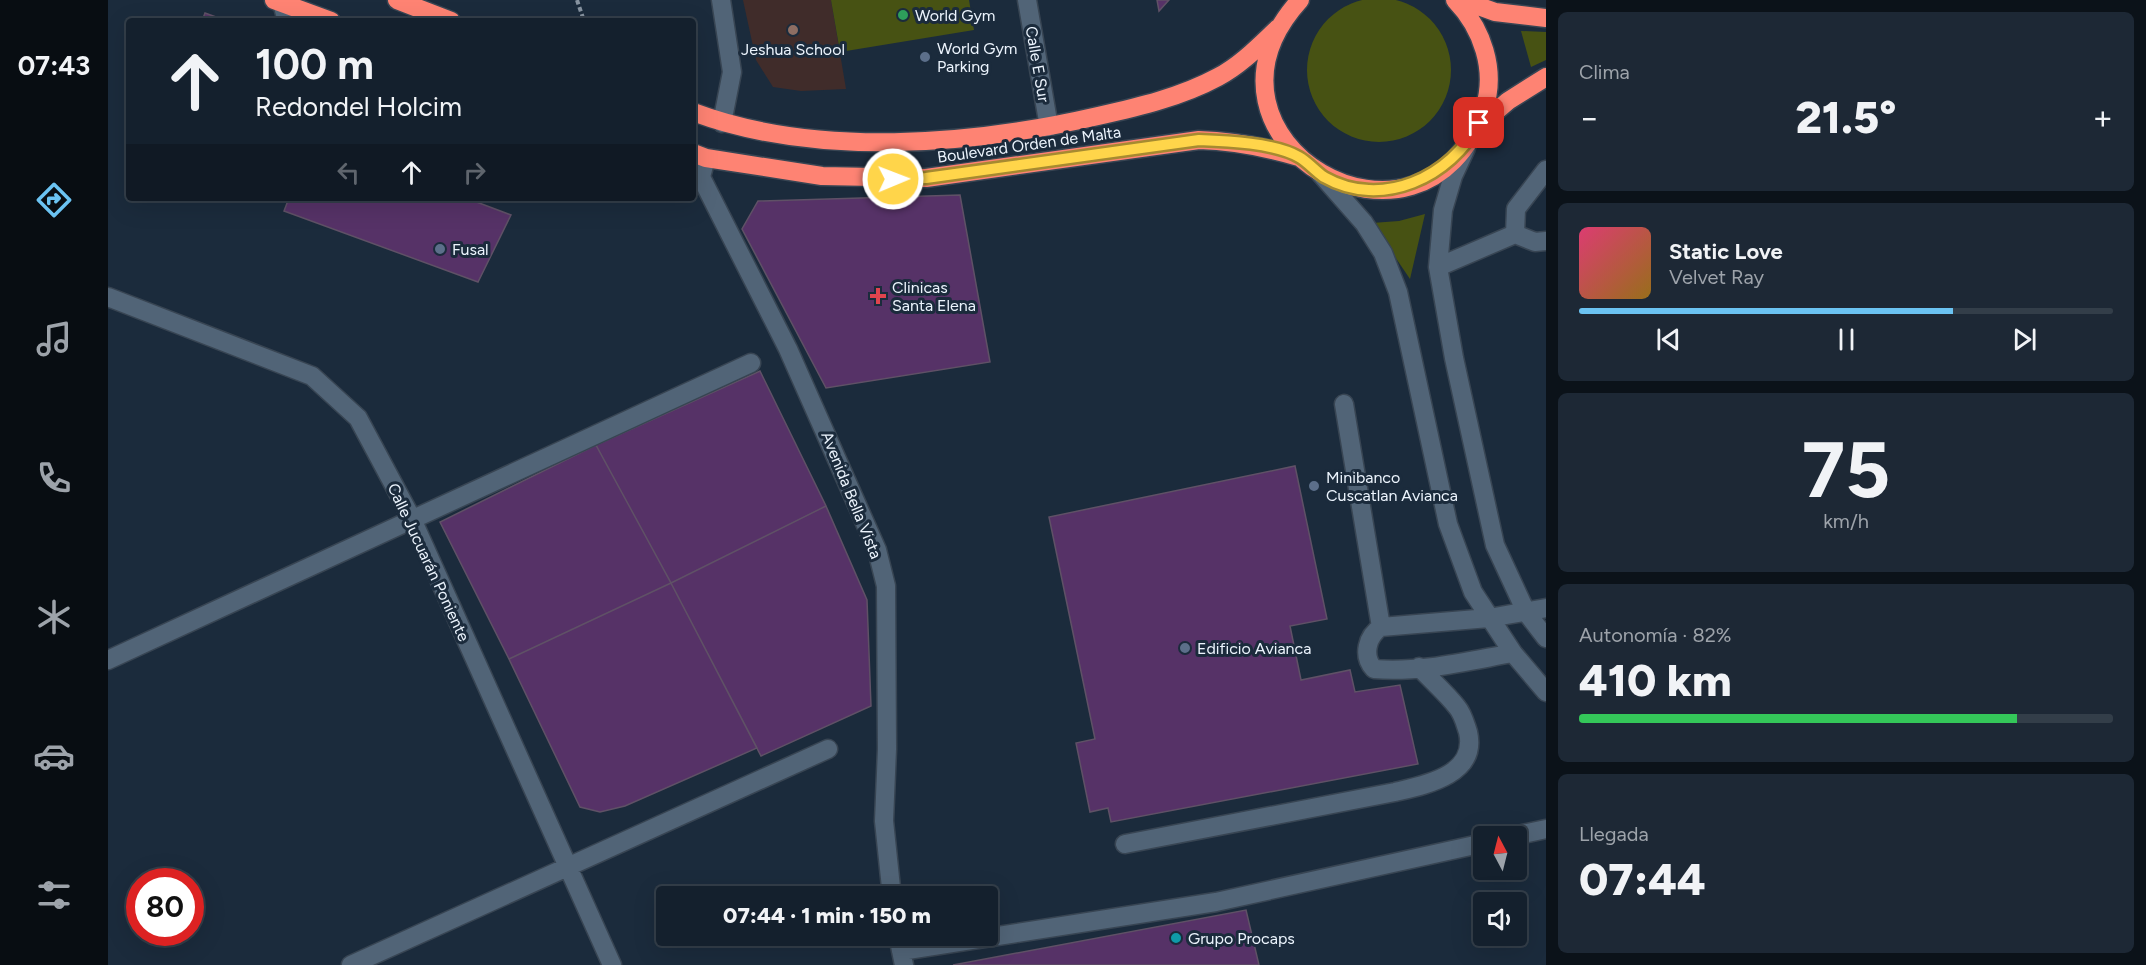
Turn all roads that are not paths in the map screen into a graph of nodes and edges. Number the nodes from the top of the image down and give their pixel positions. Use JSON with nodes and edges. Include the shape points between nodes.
{"nodes":[{"id":1,"x":397,"y":0,"type":"edge"},
{"id":2,"x":721,"y":0,"type":"edge"},
{"id":3,"x":1027,"y":0,"type":"edge"},
{"id":4,"x":1300,"y":0,"type":"edge"},
{"id":5,"x":1455,"y":0,"type":"edge"},
{"id":6,"x":1462,"y":0,"type":"edge"},
{"id":7,"x":278,"y":1,"type":"edge"},
{"id":8,"x":286,"y":18,"type":"edge"},
{"id":9,"x":323,"y":18,"type":"edge"},
{"id":10,"x":443,"y":18,"type":"edge"},
{"id":11,"x":1546,"y":18,"type":"edge"},
{"id":12,"x":1278,"y":28,"type":"junction"},
{"id":13,"x":1546,"y":77,"type":"edge"},
{"id":14,"x":696,"y":113,"type":"edge"},
{"id":15,"x":722,"y":123,"type":"junction"},
{"id":16,"x":1049,"y":128,"type":"junction"},
{"id":17,"x":1473,"y":135,"type":"junction"},
{"id":18,"x":699,"y":155,"type":"edge"},
{"id":19,"x":1299,"y":157,"type":"junction"},
{"id":20,"x":1546,"y":170,"type":"edge"},
{"id":21,"x":1320,"y":173,"type":"junction"},
{"id":22,"x":1515,"y":234,"type":"junction"},
{"id":23,"x":1546,"y":241,"type":"edge"},
{"id":24,"x":1438,"y":267,"type":"junction"},
{"id":25,"x":108,"y":297,"type":"edge"},
{"id":26,"x":751,"y":363,"type":"dead end"},
{"id":27,"x":1344,"y":404,"type":"dead end"},
{"id":28,"x":412,"y":519,"type":"junction"},
{"id":29,"x":1546,"y":608,"type":"edge"},
{"id":30,"x":1526,"y":612,"type":"junction"},
{"id":31,"x":1490,"y":618,"type":"junction"},
{"id":32,"x":1381,"y":627,"type":"junction"},
{"id":33,"x":1546,"y":638,"type":"edge"},
{"id":34,"x":1513,"y":653,"type":"junction"},
{"id":35,"x":108,"y":660,"type":"edge"},
{"id":36,"x":1419,"y":667,"type":"junction"},
{"id":37,"x":1546,"y":692,"type":"edge"},
{"id":38,"x":828,"y":749,"type":"dead end"},
{"id":39,"x":1546,"y":829,"type":"edge"},
{"id":40,"x":1527,"y":833,"type":"edge"},
{"id":41,"x":1125,"y":844,"type":"dead end"},
{"id":42,"x":1473,"y":845,"type":"edge"},
{"id":43,"x":567,"y":865,"type":"junction"},
{"id":44,"x":891,"y":886,"type":"edge"},
{"id":45,"x":901,"y":951,"type":"edge"},
{"id":46,"x":351,"y":965,"type":"edge"},
{"id":47,"x":612,"y":965,"type":"edge"}],
"edges":[{"from":1,"to":10,"type":"highway"},
{"from":2,"to":15,"type":"street","via":[[732,72]]},
{"from":3,"to":16,"type":"street","name":"Calle E Sur"},
{"from":4,"to":12,"type":"highway"},
{"from":5,"to":17,"type":"highway","via":[[1474,25],[1488,63],[1486,103]]},
{"from":6,"to":11,"type":"highway","via":[[1495,12]]},
{"from":7,"to":8,"type":"street"},
{"from":7,"to":9,"type":"highway"},
{"from":12,"to":16,"type":"highway","name":"Boulevard Orden de Malta","via":[[1240,63],[1189,91]]},
{"from":12,"to":19,"type":"highway","via":[[1267,63],[1267,99],[1281,135]]},
{"from":13,"to":17,"type":"highway","via":[[1508,101]]},
{"from":14,"to":15,"type":"highway","name":"Boulevard Orden de Malta"},
{"from":15,"to":16,"type":"highway","name":"Boulevard Orden de Malta","via":[[834,139],[900,141]]},
{"from":17,"to":21,"type":"highway","via":[[1457,157],[1441,170],[1404,186],[1364,189],[1344,185]]},
{"from":17,"to":24,"type":"street","via":[[1453,176],[1443,210]]},
{"from":18,"to":19,"type":"highway","name":"Boulevard Orden de Malta","via":[[822,176],[887,179],[926,178],[1199,140],[1255,145]]},
{"from":18,"to":44,"type":"street","name":"Avenida Bella Vista","via":[[701,177],[788,349],[831,422],[877,550],[886,586],[884,822]]},
{"from":19,"to":21,"type":"highway"},
{"from":20,"to":22,"type":"street","via":[[1516,209]]},
{"from":21,"to":31,"type":"street","via":[[1364,223],[1383,253],[1398,292],[1448,524],[1473,592]]},
{"from":22,"to":23,"type":"street","via":[[1535,242]]},
{"from":22,"to":24,"type":"street"},
{"from":24,"to":30,"type":"street","via":[[1495,545]]},
{"from":25,"to":28,"type":"street","name":"Calle Jucuarán Poniente","via":[[312,376],[358,418]]},
{"from":26,"to":28,"type":"street"},
{"from":27,"to":32,"type":"street"},
{"from":28,"to":35,"type":"street"},
{"from":28,"to":43,"type":"street","name":"Calle Jucuarán Poniente"},
{"from":29,"to":30,"type":"street"},
{"from":30,"to":31,"type":"street"},
{"from":30,"to":33,"type":"street"},
{"from":31,"to":32,"type":"street"},
{"from":31,"to":34,"type":"street"},
{"from":32,"to":36,"type":"street","via":[[1369,639],[1368,663],[1374,669]]},
{"from":34,"to":36,"type":"street"},
{"from":34,"to":37,"type":"street"},
{"from":36,"to":41,"type":"street","via":[[1464,719],[1470,740],[1455,772],[1433,783],[1395,792]]},
{"from":38,"to":43,"type":"street"},
{"from":39,"to":40,"type":"street"},
{"from":42,"to":45,"type":"street","via":[[1216,902]]},
{"from":43,"to":46,"type":"street"},
{"from":43,"to":47,"type":"street","name":"Calle Jucuarán Poniente"}]}
